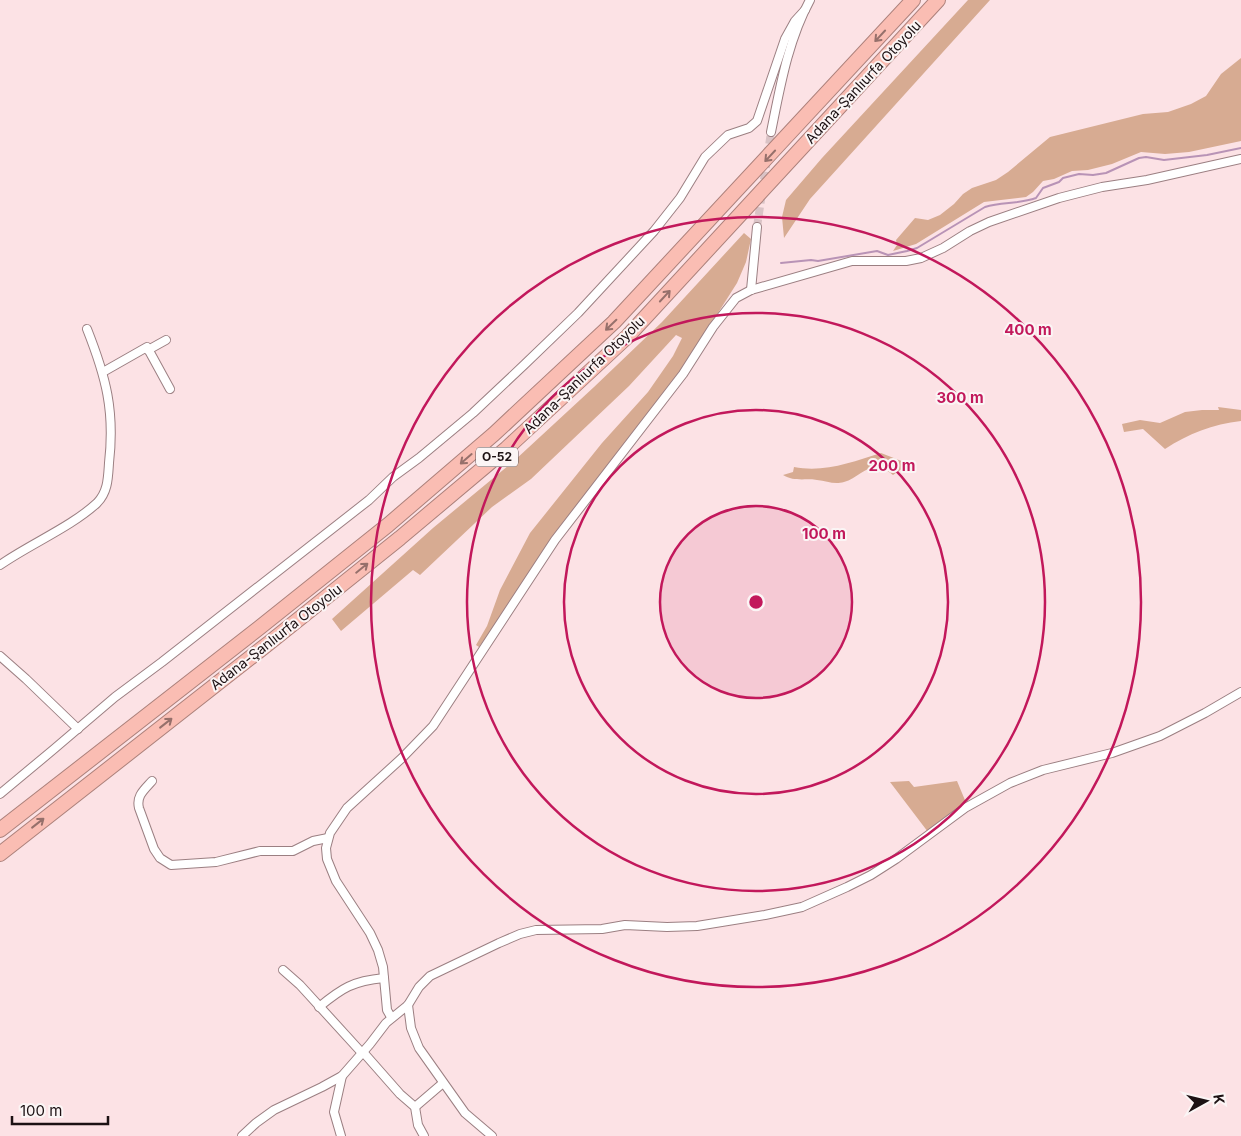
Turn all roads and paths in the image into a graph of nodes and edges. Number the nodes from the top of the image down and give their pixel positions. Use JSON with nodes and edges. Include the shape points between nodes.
{"nodes":[{"id":1,"x":810,"y":0,"type":"edge"},
{"id":2,"x":913,"y":0,"type":"edge"},
{"id":3,"x":938,"y":0,"type":"edge"},
{"id":4,"x":805,"y":10,"type":"junction"},
{"id":5,"x":771,"y":132,"type":"tunnel mouth"},
{"id":6,"x":1241,"y":159,"type":"edge"},
{"id":7,"x":757,"y":227,"type":"tunnel mouth"},
{"id":8,"x":751,"y":290,"type":"junction"},
{"id":9,"x":87,"y":329,"type":"dead end"},
{"id":10,"x":166,"y":340,"type":"dead end"},
{"id":11,"x":148,"y":350,"type":"junction"},
{"id":12,"x":103,"y":372,"type":"junction"},
{"id":13,"x":170,"y":389,"type":"dead end"},
{"id":14,"x":0,"y":564,"type":"edge"},
{"id":15,"x":0,"y":656,"type":"edge"},
{"id":16,"x":1241,"y":692,"type":"edge"},
{"id":17,"x":78,"y":729,"type":"junction"},
{"id":18,"x":152,"y":781,"type":"dead end"},
{"id":19,"x":0,"y":794,"type":"edge"},
{"id":20,"x":0,"y":830,"type":"edge"},
{"id":21,"x":328,"y":838,"type":"junction"},
{"id":22,"x":0,"y":854,"type":"edge"},
{"id":23,"x":283,"y":970,"type":"dead end"},
{"id":24,"x":384,"y":978,"type":"junction"},
{"id":25,"x":408,"y":1005,"type":"junction"},
{"id":26,"x":319,"y":1007,"type":"junction"},
{"id":27,"x":391,"y":1017,"type":"junction"},
{"id":28,"x":362,"y":1052,"type":"junction"},
{"id":29,"x":342,"y":1076,"type":"junction"},
{"id":30,"x":443,"y":1083,"type":"junction"},
{"id":31,"x":415,"y":1107,"type":"junction"},
{"id":32,"x":422,"y":1133,"type":"edge"},
{"id":33,"x":242,"y":1136,"type":"edge"},
{"id":34,"x":341,"y":1136,"type":"edge"},
{"id":35,"x":414,"y":1136,"type":"edge"},
{"id":36,"x":492,"y":1136,"type":"edge"}],
"edges":[{"from":1,"to":4,"type":"street"},
{"from":2,"to":20,"type":"highway","name":"Adana-Şanlıurfa Otoyolu","number":"O-52","one_way":true,"via":[[614,322],[494,434],[380,531]]},
{"from":22,"to":3,"type":"highway","name":"Adana-Şanlıurfa Otoyolu","number":"O-52","one_way":true,"via":[[277,637],[507,448],[628,336]]},
{"from":4,"to":5,"type":"street","via":[[786,64]]},
{"from":4,"to":17,"type":"street","via":[[785,39],[757,121],[749,128],[728,136],[705,157],[680,198],[654,231],[578,312],[473,413],[369,500]]},
{"from":6,"to":8,"type":"street","via":[[1059,198],[989,222],[920,258],[852,262]]},
{"from":7,"to":8,"type":"street"},
{"from":8,"to":21,"type":"street","via":[[736,298],[713,327],[677,382],[555,540],[432,726],[347,808]]},
{"from":9,"to":12,"type":"street"},
{"from":10,"to":11,"type":"street"},
{"from":11,"to":12,"type":"street","via":[[147,347]]},
{"from":11,"to":13,"type":"street"},
{"from":12,"to":14,"type":"street","via":[[112,436],[103,495],[82,514]]},
{"from":15,"to":17,"type":"street"},
{"from":16,"to":25,"type":"street","via":[[1160,736],[1112,753],[1043,770],[1010,783],[960,812],[877,871],[809,904],[774,914],[697,926],[625,925],[529,932],[435,974],[419,986]]},
{"from":17,"to":19,"type":"street"},
{"from":18,"to":21,"type":"street","via":[[140,795],[139,808],[154,849],[171,865],[216,862],[260,851],[293,851]]},
{"from":21,"to":24,"type":"street","via":[[326,848],[336,881],[370,933]]},
{"from":23,"to":26,"type":"street"},
{"from":24,"to":26,"type":"street","via":[[366,979],[340,989]]},
{"from":24,"to":27,"type":"street","via":[[387,1010]]},
{"from":25,"to":27,"type":"street"},
{"from":25,"to":30,"type":"street","via":[[416,1041]]},
{"from":26,"to":28,"type":"street"},
{"from":27,"to":28,"type":"street"},
{"from":28,"to":29,"type":"street"},
{"from":28,"to":31,"type":"street"},
{"from":29,"to":33,"type":"street","via":[[274,1110]]},
{"from":29,"to":34,"type":"street","via":[[334,1112]]},
{"from":30,"to":31,"type":"street"},
{"from":30,"to":36,"type":"street","via":[[465,1113]]},
{"from":31,"to":32,"type":"street"},
{"from":32,"to":35,"type":"street"}]}
